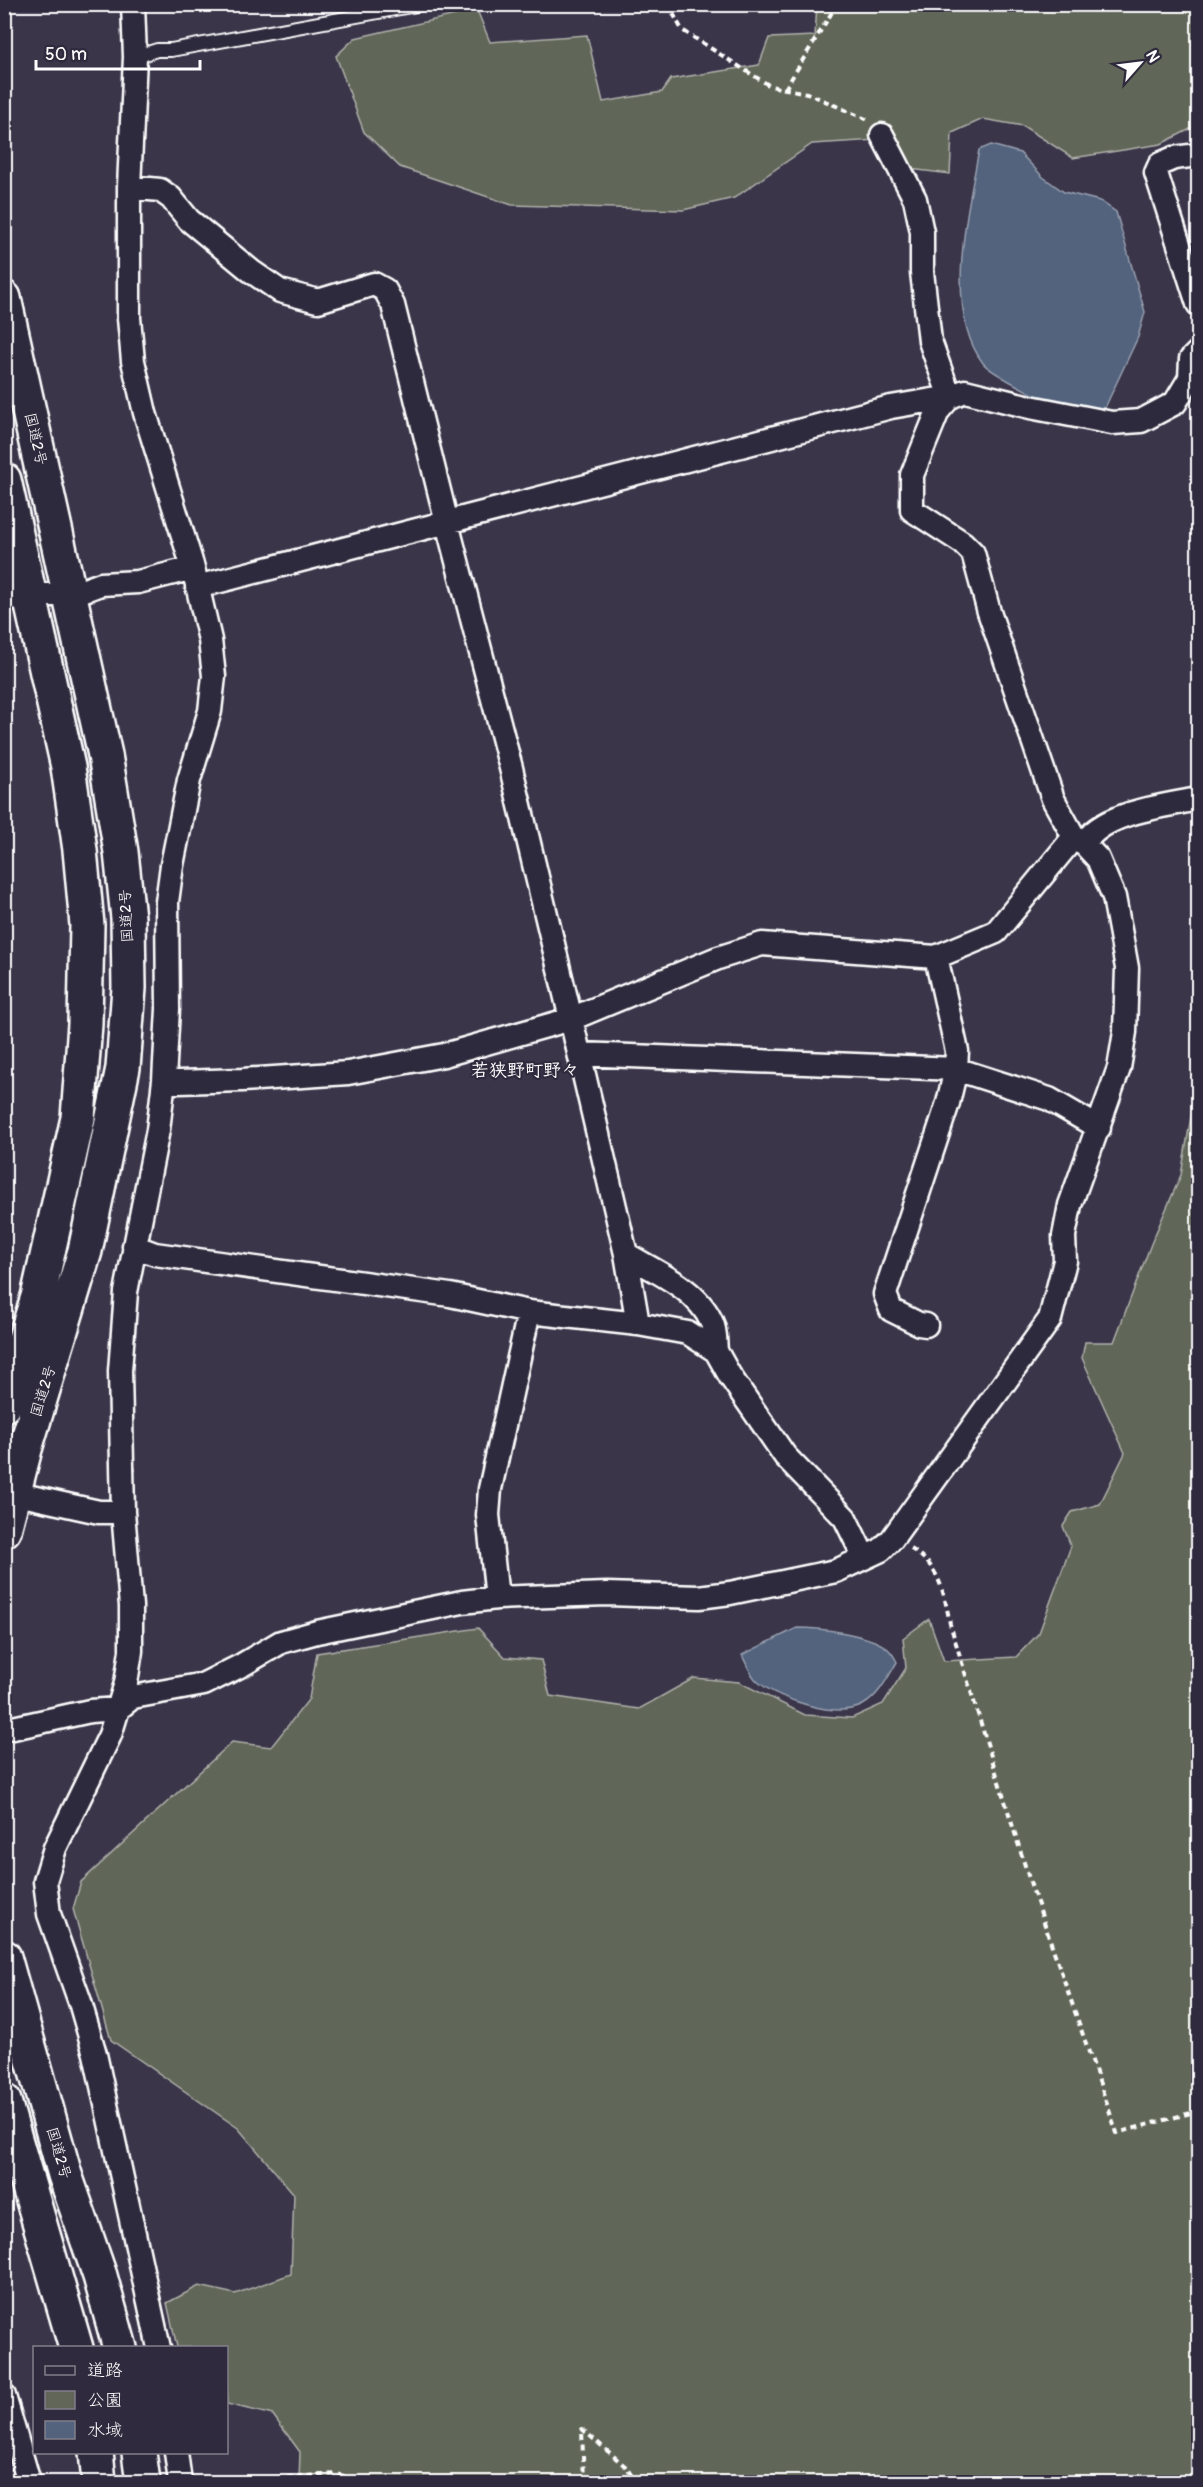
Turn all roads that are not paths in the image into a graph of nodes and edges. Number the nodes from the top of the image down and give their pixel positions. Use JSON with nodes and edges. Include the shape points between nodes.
{"nodes":[{"id":1,"x":133,"y":4,"type":"edge"},
{"id":2,"x":422,"y":4,"type":"edge"},
{"id":3,"x":135,"y":57,"type":"junction"},
{"id":4,"x":882,"y":135,"type":"road end"},
{"id":5,"x":1198,"y":155,"type":"edge"},
{"id":6,"x":129,"y":187,"type":"junction"},
{"id":7,"x":4,"y":298,"type":"edge"},
{"id":8,"x":1198,"y":304,"type":"edge"},
{"id":9,"x":1198,"y":352,"type":"edge"},
{"id":10,"x":950,"y":397,"type":"junction"},
{"id":11,"x":4,"y":480,"type":"edge"},
{"id":12,"x":447,"y":523,"type":"junction"},
{"id":13,"x":195,"y":577,"type":"junction"},
{"id":14,"x":71,"y":595,"type":"junction"},
{"id":15,"x":17,"y":597,"type":"edge"},
{"id":16,"x":1198,"y":799,"type":"edge"},
{"id":17,"x":1079,"y":841,"type":"junction"},
{"id":18,"x":936,"y":957,"type":"junction"},
{"id":19,"x":571,"y":1019,"type":"junction"},
{"id":20,"x":580,"y":1054,"type":"junction"},
{"id":21,"x":956,"y":1070,"type":"junction"},
{"id":22,"x":164,"y":1080,"type":"junction"},
{"id":23,"x":1099,"y":1128,"type":"junction"},
{"id":24,"x":134,"y":1246,"type":"junction"},
{"id":25,"x":626,"y":1254,"type":"junction"},
{"id":26,"x":529,"y":1311,"type":"junction"},
{"id":27,"x":638,"y":1324,"type":"junction"},
{"id":28,"x":927,"y":1325,"type":"dead end"},
{"id":29,"x":716,"y":1351,"type":"junction"},
{"id":30,"x":4,"y":1405,"type":"edge"},
{"id":31,"x":13,"y":1493,"type":"junction"},
{"id":32,"x":123,"y":1512,"type":"junction"},
{"id":33,"x":4,"y":1530,"type":"edge"},
{"id":34,"x":864,"y":1557,"type":"junction"},
{"id":35,"x":497,"y":1598,"type":"junction"},
{"id":36,"x":118,"y":1709,"type":"junction"},
{"id":37,"x":14,"y":1728,"type":"dead end"},
{"id":38,"x":4,"y":1958,"type":"edge"},
{"id":39,"x":4,"y":2101,"type":"edge"},
{"id":40,"x":75,"y":2346,"type":"edge"},
{"id":41,"x":119,"y":2346,"type":"edge"},
{"id":42,"x":159,"y":2346,"type":"edge"},
{"id":43,"x":4,"y":2396,"type":"edge"},
{"id":44,"x":96,"y":2454,"type":"edge"},
{"id":45,"x":139,"y":2454,"type":"edge"},
{"id":46,"x":176,"y":2454,"type":"edge"},
{"id":47,"x":29,"y":2482,"type":"edge"},
{"id":48,"x":99,"y":2482,"type":"edge"},
{"id":49,"x":143,"y":2482,"type":"edge"},
{"id":50,"x":180,"y":2482,"type":"edge"}],
"edges":[{"from":1,"to":3,"type":"street"},
{"from":2,"to":3,"type":"lane"},
{"from":3,"to":6,"type":"street"},
{"from":4,"to":10,"type":"street","via":[[915,199],[922,232],[930,341]]},
{"from":5,"to":8,"type":"street","via":[[1160,164],[1156,173]]},
{"from":6,"to":12,"type":"street","via":[[160,190],[189,220],[280,291],[318,301],[374,284],[386,290]]},
{"from":6,"to":13,"type":"street","via":[[129,318],[133,361]]},
{"from":7,"to":14,"type":"highway","name":"国道2号"},
{"from":9,"to":10,"type":"street","via":[[1191,359],[1190,378],[1175,403],[1141,421],[1112,423],[965,391]]},
{"from":10,"to":12,"type":"street","via":[[891,407]]},
{"from":10,"to":17,"type":"street","via":[[938,411],[912,475],[912,510],[973,553],[989,612],[1053,799]]},
{"from":11,"to":15,"type":"highway"},
{"from":12,"to":13,"type":"street"},
{"from":12,"to":19,"type":"street"},
{"from":13,"to":14,"type":"street","via":[[101,584]]},
{"from":13,"to":22,"type":"street","via":[[214,676],[210,711],[189,780],[167,902]]},
{"from":14,"to":15,"type":"street"},
{"from":14,"to":31,"type":"highway","name":"国道2号","via":[[105,754],[121,852],[128,918],[129,988],[123,1068],[85,1251]]},
{"from":15,"to":30,"type":"highway","via":[[68,767],[87,925],[78,1118],[38,1297]]},
{"from":16,"to":17,"type":"street","via":[[1126,814]]},
{"from":17,"to":18,"type":"street","via":[[996,932]]},
{"from":17,"to":23,"type":"street","via":[[1098,859],[1114,897],[1127,968],[1125,1032],[1119,1068]]},
{"from":18,"to":19,"type":"street","via":[[762,945],[718,958]]},
{"from":18,"to":21,"type":"street","via":[[957,1051]]},
{"from":19,"to":20,"type":"street"},
{"from":19,"to":22,"type":"street","via":[[444,1055],[348,1073],[243,1080]]},
{"from":20,"to":21,"type":"street"},
{"from":20,"to":25,"type":"street"},
{"from":21,"to":23,"type":"street","via":[[1049,1099]]},
{"from":21,"to":28,"type":"street","via":[[885,1294],[891,1310]]},
{"from":22,"to":24,"type":"street","via":[[148,1186]]},
{"from":23,"to":34,"type":"street","via":[[1070,1205],[1064,1236],[1065,1261],[1050,1319],[892,1539]]},
{"from":24,"to":26,"type":"street","via":[[155,1254],[450,1295]]},
{"from":24,"to":32,"type":"street","via":[[120,1371]]},
{"from":25,"to":27,"type":"street"},
{"from":25,"to":29,"type":"street","via":[[688,1292],[704,1309],[713,1325]]},
{"from":26,"to":27,"type":"street"},
{"from":26,"to":35,"type":"street","via":[[490,1490],[488,1515]]},
{"from":27,"to":29,"type":"street","via":[[688,1333]]},
{"from":29,"to":34,"type":"street","via":[[785,1456],[845,1518]]},
{"from":31,"to":32,"type":"street","via":[[99,1512]]},
{"from":31,"to":33,"type":"highway","name":"国道2号"},
{"from":32,"to":36,"type":"street","via":[[131,1652]]},
{"from":34,"to":35,"type":"street","via":[[836,1571],[699,1597],[608,1594]]},
{"from":35,"to":36,"type":"street","via":[[281,1642],[204,1684],[133,1698]]},
{"from":36,"to":37,"type":"street","via":[[90,1711]]},
{"from":36,"to":42,"type":"street","via":[[110,1735],[55,1848],[45,1881],[49,1914],[95,2054]]},
{"from":38,"to":41,"type":"highway","name":"国道2号","via":[[65,2175]]},
{"from":39,"to":40,"type":"highway"},
{"from":43,"to":47,"type":"street"},
{"from":44,"to":48,"type":"highway"},
{"from":45,"to":49,"type":"highway"},
{"from":46,"to":50,"type":"street"}]}
